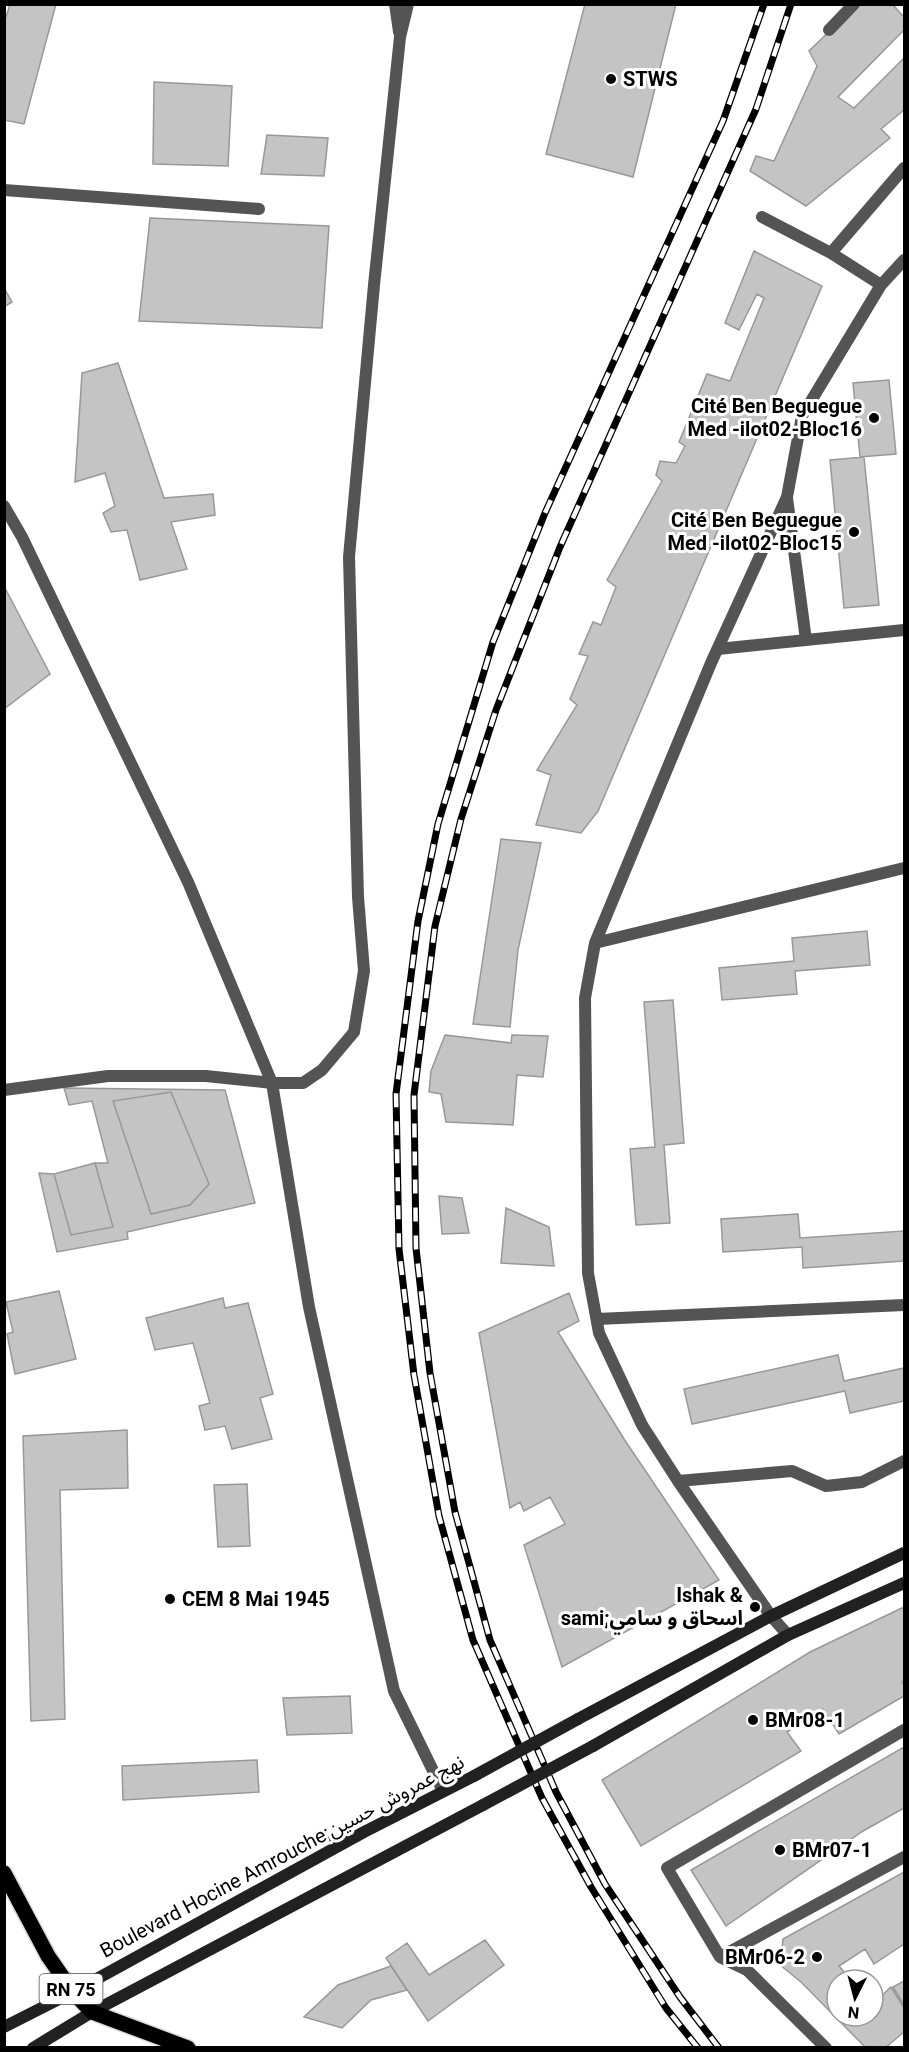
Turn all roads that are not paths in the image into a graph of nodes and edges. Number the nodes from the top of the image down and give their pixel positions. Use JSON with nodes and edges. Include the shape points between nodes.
{"nodes":[{"id":1,"x":394,"y":4,"type":"edge"},
{"id":2,"x":408,"y":4,"type":"edge"},
{"id":3,"x":854,"y":4,"type":"edge"},
{"id":4,"x":829,"y":30,"type":"dead end"},
{"id":5,"x":400,"y":37,"type":"junction"},
{"id":6,"x":904,"y":168,"type":"edge"},
{"id":7,"x":4,"y":190,"type":"edge"},
{"id":8,"x":259,"y":210,"type":"dead end"},
{"id":9,"x":762,"y":217,"type":"dead end"},
{"id":10,"x":831,"y":253,"type":"junction"},
{"id":11,"x":904,"y":260,"type":"edge"},
{"id":12,"x":881,"y":285,"type":"junction"},
{"id":13,"x":787,"y":497,"type":"junction"},
{"id":14,"x":4,"y":506,"type":"edge"},
{"id":15,"x":904,"y":630,"type":"edge"},
{"id":16,"x":806,"y":640,"type":"junction"},
{"id":17,"x":718,"y":649,"type":"junction"},
{"id":18,"x":904,"y":868,"type":"edge"},
{"id":19,"x":595,"y":943,"type":"junction"},
{"id":20,"x":272,"y":1083,"type":"junction"},
{"id":21,"x":4,"y":1089,"type":"edge"},
{"id":22,"x":904,"y":1305,"type":"edge"},
{"id":23,"x":597,"y":1319,"type":"junction"},
{"id":24,"x":904,"y":1461,"type":"edge"},
{"id":25,"x":678,"y":1481,"type":"junction"},
{"id":26,"x":904,"y":1553,"type":"edge"},
{"id":27,"x":904,"y":1582,"type":"edge"},
{"id":28,"x":771,"y":1616,"type":"junction"},
{"id":29,"x":788,"y":1635,"type":"junction"},
{"id":30,"x":904,"y":1730,"type":"edge"},
{"id":31,"x":443,"y":1791,"type":"junction"},
{"id":32,"x":904,"y":1857,"type":"edge"},
{"id":33,"x":4,"y":1873,"type":"edge"},
{"id":34,"x":720,"y":1957,"type":"junction"},
{"id":35,"x":73,"y":1992,"type":"junction"},
{"id":36,"x":92,"y":2012,"type":"junction"},
{"id":37,"x":4,"y":2027,"type":"edge"},
{"id":38,"x":33,"y":2048,"type":"edge"},
{"id":39,"x":188,"y":2048,"type":"edge"},
{"id":40,"x":826,"y":2048,"type":"edge"}],
"edges":[{"from":1,"to":5,"type":"street"},
{"from":2,"to":5,"type":"street"},
{"from":3,"to":4,"type":"street"},
{"from":5,"to":20,"type":"street","via":[[349,557],[358,897],[364,971],[354,1032],[322,1070],[303,1083]]},
{"from":6,"to":10,"type":"street"},
{"from":7,"to":8,"type":"street"},
{"from":9,"to":10,"type":"street"},
{"from":10,"to":12,"type":"street"},
{"from":11,"to":12,"type":"street"},
{"from":12,"to":13,"type":"street","via":[[802,416]]},
{"from":13,"to":16,"type":"street"},
{"from":13,"to":17,"type":"street"},
{"from":14,"to":20,"type":"street","via":[[188,882]]},
{"from":15,"to":16,"type":"street"},
{"from":16,"to":17,"type":"street"},
{"from":17,"to":19,"type":"street"},
{"from":18,"to":19,"type":"street"},
{"from":19,"to":23,"type":"street","via":[[585,1010],[588,1273]]},
{"from":20,"to":21,"type":"street","via":[[206,1076],[108,1076]]},
{"from":20,"to":31,"type":"street","via":[[309,1307],[394,1691]]},
{"from":22,"to":23,"type":"street"},
{"from":23,"to":25,"type":"street","via":[[599,1333],[642,1425]]},
{"from":24,"to":25,"type":"street","via":[[862,1482],[826,1485],[792,1472]]},
{"from":25,"to":28,"type":"street"},
{"from":26,"to":28,"type":"main road","name":"Boulevard Hocine Amrouche;نهج عمروش حسين"},
{"from":27,"to":29,"type":"main road"},
{"from":28,"to":29,"type":"street"},
{"from":28,"to":31,"type":"main road","name":"Boulevard Hocine Amrouche;نهج عمروش حسين","bridge":true},
{"from":29,"to":36,"type":"main road","bridge":true,"via":[[593,1746]]},
{"from":30,"to":34,"type":"street","via":[[667,1868]]},
{"from":31,"to":35,"type":"main road","name":"Boulevard Hocine Amrouche;نهج عمروش حسين"},
{"from":32,"to":34,"type":"street"},
{"from":33,"to":35,"type":"main road","number":"RN 75","via":[[48,1956]]},
{"from":34,"to":40,"type":"street","via":[[747,1970]]},
{"from":35,"to":36,"type":"main road","number":"RN 75"},
{"from":35,"to":37,"type":"main road","name":"Boulevard Hocine Amrouche;نهج عمروش حسين"},
{"from":36,"to":38,"type":"main road"},
{"from":36,"to":39,"type":"main road","number":"RN 75"}]}
